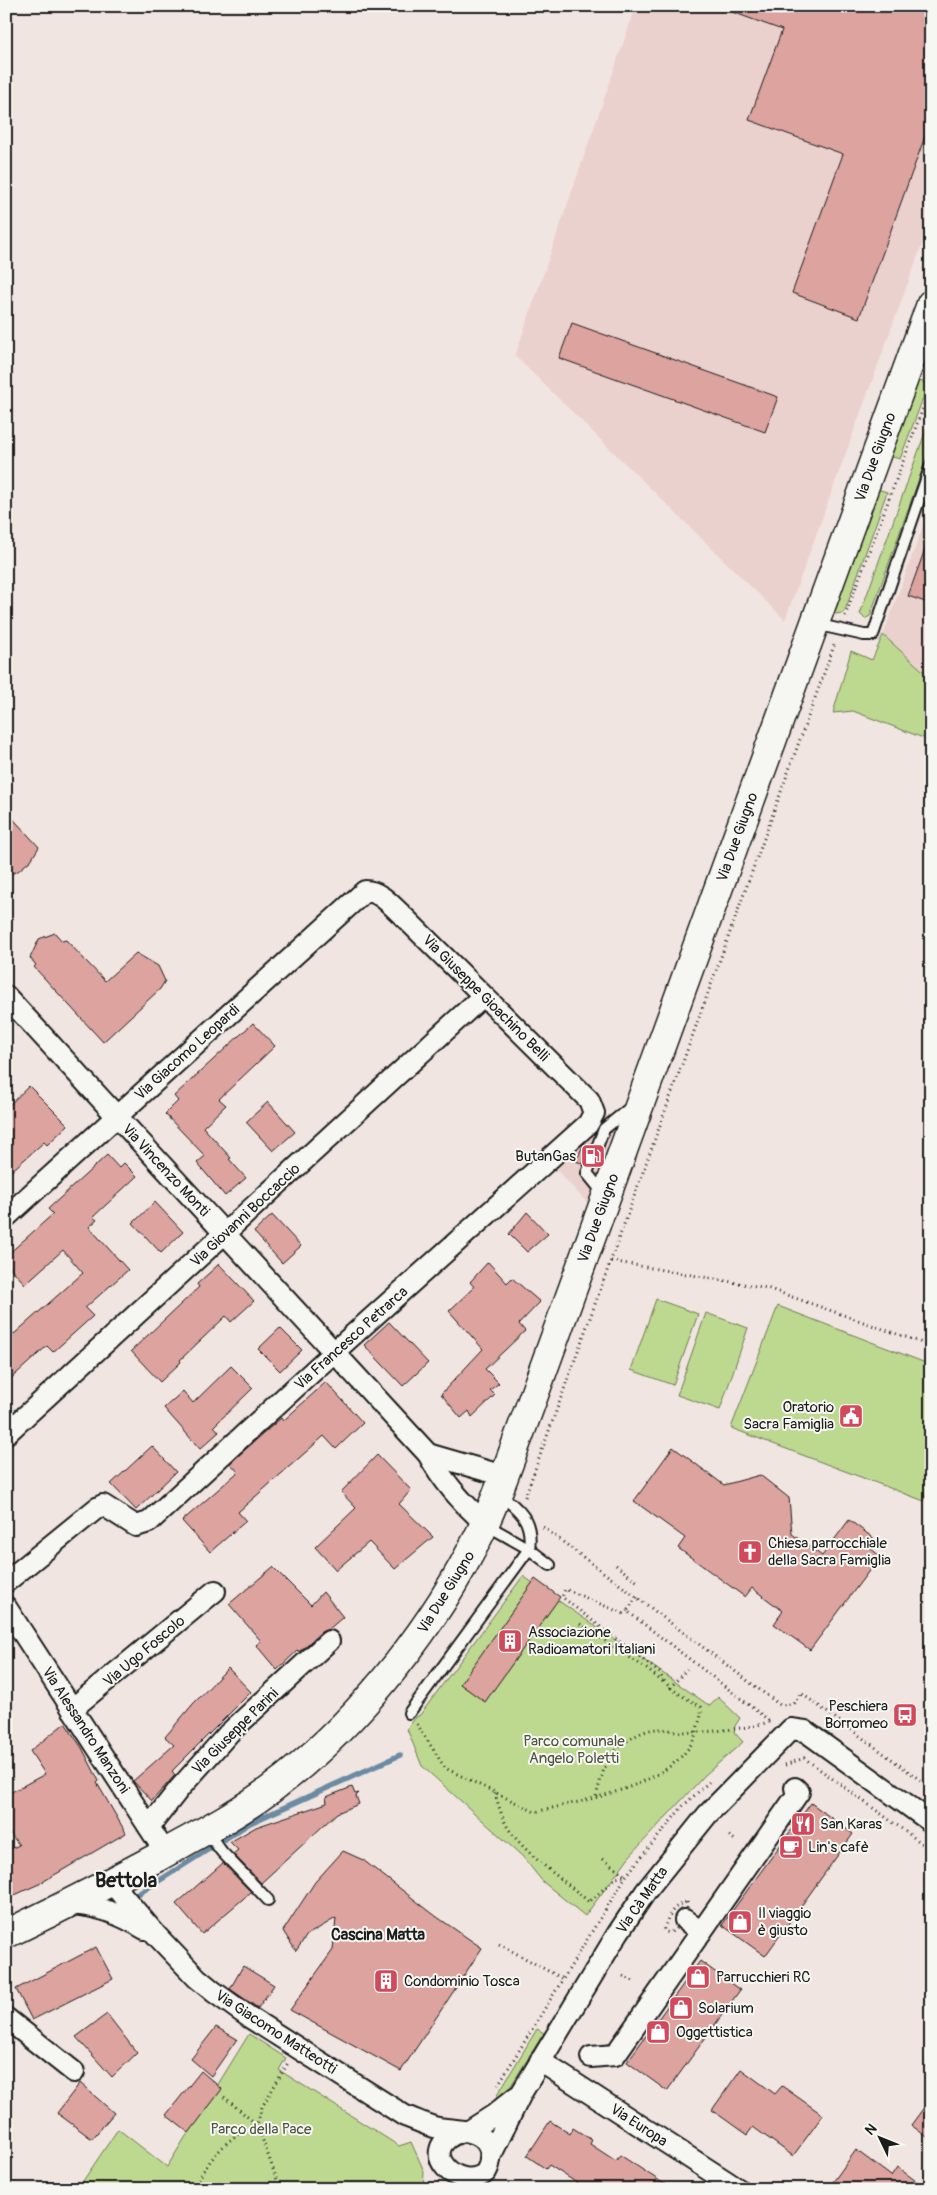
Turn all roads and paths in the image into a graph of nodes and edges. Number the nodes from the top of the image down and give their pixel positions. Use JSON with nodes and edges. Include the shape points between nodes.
{"nodes":[{"id":1,"x":931,"y":304,"type":"edge"},
{"id":2,"x":931,"y":387,"type":"edge"},
{"id":3,"x":931,"y":465,"type":"edge"},
{"id":4,"x":827,"y":627,"type":"junction"},
{"id":5,"x":369,"y":891,"type":"joint"},
{"id":6,"x":6,"y":996,"type":"edge"},
{"id":7,"x":483,"y":996,"type":"junction"},
{"id":8,"x":594,"y":1113,"type":"joint"},
{"id":9,"x":116,"y":1116,"type":"junction"},
{"id":10,"x":6,"y":1217,"type":"edge"},
{"id":11,"x":225,"y":1234,"type":"junction"},
{"id":12,"x":611,"y":1261,"type":"junction"},
{"id":13,"x":931,"y":1346,"type":"edge"},
{"id":14,"x":334,"y":1352,"type":"junction"},
{"id":15,"x":6,"y":1434,"type":"edge"},
{"id":16,"x":428,"y":1454,"type":"junction"},
{"id":17,"x":501,"y":1484,"type":"junction"},
{"id":18,"x":521,"y":1510,"type":"junction"},
{"id":19,"x":485,"y":1523,"type":"junction"},
{"id":20,"x":529,"y":1549,"type":"junction"},
{"id":21,"x":550,"y":1565,"type":"dead end"},
{"id":22,"x":616,"y":1566,"type":"dead end"},
{"id":23,"x":6,"y":1582,"type":"edge"},
{"id":24,"x":639,"y":1583,"type":"dead end"},
{"id":25,"x":215,"y":1591,"type":"dead end"},
{"id":26,"x":637,"y":1598,"type":"junction"},
{"id":27,"x":6,"y":1607,"type":"edge"},
{"id":28,"x":627,"y":1611,"type":"junction"},
{"id":29,"x":580,"y":1624,"type":"dead end"},
{"id":30,"x":13,"y":1631,"type":"edge"},
{"id":31,"x":329,"y":1641,"type":"dead end"},
{"id":32,"x":687,"y":1669,"type":"dead end"},
{"id":33,"x":670,"y":1688,"type":"junction"},
{"id":34,"x":72,"y":1709,"type":"junction"},
{"id":35,"x":409,"y":1714,"type":"joint"},
{"id":36,"x":697,"y":1732,"type":"junction"},
{"id":37,"x":783,"y":1766,"type":"dead end"},
{"id":38,"x":795,"y":1788,"type":"dead end"},
{"id":39,"x":931,"y":1788,"type":"edge"},
{"id":40,"x":494,"y":1793,"type":"junction"},
{"id":41,"x":596,"y":1796,"type":"junction"},
{"id":42,"x":931,"y":1822,"type":"edge"},
{"id":43,"x":149,"y":1827,"type":"junction"},
{"id":44,"x":209,"y":1835,"type":"junction"},
{"id":45,"x":729,"y":1836,"type":"dead end"},
{"id":46,"x":736,"y":1841,"type":"dead end"},
{"id":47,"x":931,"y":1850,"type":"edge"},
{"id":48,"x":166,"y":1852,"type":"junction"},
{"id":49,"x":603,"y":1859,"type":"dead end"},
{"id":50,"x":626,"y":1876,"type":"junction"},
{"id":51,"x":111,"y":1882,"type":"junction"},
{"id":52,"x":268,"y":1900,"type":"dead end"},
{"id":53,"x":68,"y":1904,"type":"junction"},
{"id":54,"x":685,"y":1920,"type":"dead end"},
{"id":55,"x":701,"y":1932,"type":"junction"},
{"id":56,"x":6,"y":1934,"type":"edge"},
{"id":57,"x":157,"y":1936,"type":"junction"},
{"id":58,"x":499,"y":1944,"type":"dead end"},
{"id":59,"x":623,"y":1976,"type":"dead end"},
{"id":60,"x":563,"y":1979,"type":"junction"},
{"id":61,"x":633,"y":1981,"type":"dead end"},
{"id":62,"x":6,"y":2018,"type":"edge"},
{"id":63,"x":298,"y":2048,"type":"junction"},
{"id":64,"x":591,"y":2057,"type":"dead end"},
{"id":65,"x":540,"y":2061,"type":"junction"},
{"id":66,"x":74,"y":2072,"type":"dead end"},
{"id":67,"x":495,"y":2090,"type":"dead end"},
{"id":68,"x":522,"y":2092,"type":"junction"},
{"id":69,"x":224,"y":2097,"type":"dead end"},
{"id":70,"x":405,"y":2116,"type":"junction"},
{"id":71,"x":257,"y":2124,"type":"junction"},
{"id":72,"x":465,"y":2131,"type":"junction"},
{"id":73,"x":491,"y":2155,"type":"junction"},
{"id":74,"x":440,"y":2156,"type":"junction"},
{"id":75,"x":446,"y":2182,"type":"edge"},
{"id":76,"x":473,"y":2184,"type":"edge"},
{"id":77,"x":196,"y":2189,"type":"edge"},
{"id":78,"x":277,"y":2189,"type":"edge"},
{"id":79,"x":738,"y":2189,"type":"edge"}],
"edges":[{"from":1,"to":4,"type":"main road","name":"Via Due Giugno","via":[[923,341]]},
{"from":2,"to":4,"type":"path"},
{"from":3,"to":4,"type":"lane","via":[[872,634]]},
{"from":4,"to":12,"type":"path"},
{"from":4,"to":17,"type":"main road","name":"Via Due Giugno","via":[[642,1099]]},
{"from":5,"to":7,"type":"street","name":"Via Giuseppe Gioachino Belli","via":[[381,896]]},
{"from":5,"to":9,"type":"street","name":"Via Giacomo Leopardi","via":[[362,893]]},
{"from":6,"to":9,"type":"street","name":"Via Vincenzo Monti"},
{"from":7,"to":8,"type":"street","name":"Via Giuseppe Gioachino Belli","via":[[589,1100]]},
{"from":7,"to":11,"type":"street","name":"Via Giovanni Boccaccio"},
{"from":8,"to":14,"type":"street","name":"Via Francesco Petrarca","via":[[588,1124]]},
{"from":9,"to":10,"type":"street","name":"Via Giacomo Leopardi"},
{"from":9,"to":11,"type":"street","name":"Via Vincenzo Monti"},
{"from":11,"to":14,"type":"street","name":"Via Vincenzo Monti"},
{"from":11,"to":15,"type":"street","name":"Via Giovanni Boccaccio"},
{"from":12,"to":13,"type":"path","via":[[767,1288]]},
{"from":12,"to":18,"type":"path"},
{"from":14,"to":16,"type":"street","name":"Via Vincenzo Monti"},
{"from":14,"to":23,"type":"street","name":"Via Francesco Petrarca","via":[[149,1522],[136,1526],[104,1505]]},
{"from":16,"to":17,"type":"street"},
{"from":16,"to":19,"type":"street","name":"Via Vincenzo Monti","via":[[450,1487]]},
{"from":17,"to":18,"type":"lane"},
{"from":17,"to":19,"type":"main road","name":"Via Due Giugno"},
{"from":18,"to":20,"type":"lane","via":[[528,1522]]},
{"from":18,"to":26,"type":"path"},
{"from":19,"to":20,"type":"lane"},
{"from":19,"to":44,"type":"main road","name":"Via Due Giugno","via":[[437,1609],[374,1691],[288,1776]]},
{"from":20,"to":21,"type":"lane"},
{"from":20,"to":35,"type":"lane"},
{"from":22,"to":24,"type":"path"},
{"from":25,"to":34,"type":"street","name":"Via Ugo Foscolo"},
{"from":26,"to":28,"type":"path"},
{"from":26,"to":39,"type":"path","via":[[780,1706],[793,1704],[801,1693]]},
{"from":27,"to":30,"type":"street","name":"Via Alessandro Manzoni"},
{"from":28,"to":33,"type":"path","via":[[624,1614],[565,1589],[562,1597],[660,1673]]},
{"from":28,"to":36,"type":"path","via":[[771,1722],[743,1729]]},
{"from":29,"to":33,"type":"path"},
{"from":30,"to":34,"type":"street","name":"Via Alessandro Manzoni"},
{"from":31,"to":43,"type":"street","name":"Via Giuseppe Parini","via":[[230,1733]]},
{"from":32,"to":33,"type":"path"},
{"from":33,"to":36,"type":"path","via":[[701,1707]]},
{"from":34,"to":43,"type":"street","name":"Via Alessandro Manzoni"},
{"from":35,"to":40,"type":"path","via":[[445,1768]]},
{"from":36,"to":41,"type":"path","via":[[688,1749],[672,1765],[628,1788]]},
{"from":36,"to":41,"type":"path","via":[[658,1729],[642,1732],[610,1757]]},
{"from":37,"to":47,"type":"path","via":[[804,1758]]},
{"from":38,"to":55,"type":"street","via":[[800,1792]]},
{"from":40,"to":41,"type":"path","via":[[535,1812]]},
{"from":40,"to":50,"type":"path","via":[[513,1835],[589,1902],[616,1878]]},
{"from":42,"to":65,"type":"street","name":"Via Cà Matta","via":[[805,1731],[791,1729],[707,1814],[652,1884],[618,1933]]},
{"from":43,"to":48,"type":"street","name":"Via Alessandro Manzoni"},
{"from":44,"to":48,"type":"main road","name":"Via Due Giugno"},
{"from":44,"to":52,"type":"lane"},
{"from":45,"to":46,"type":"path"},
{"from":48,"to":51,"type":"main road","name":"Via Due Giugno"},
{"from":49,"to":50,"type":"path"},
{"from":50,"to":60,"type":"path"},
{"from":51,"to":53,"type":"main road","name":"Via Due Giugno"},
{"from":51,"to":57,"type":"street","name":"Via Giacomo Matteotti"},
{"from":53,"to":56,"type":"main road","name":"Via Due Giugno"},
{"from":53,"to":57,"type":"street","name":"Via Giacomo Matteotti","via":[[101,1907]]},
{"from":54,"to":55,"type":"street"},
{"from":55,"to":64,"type":"street","via":[[615,2055]]},
{"from":57,"to":63,"type":"street","name":"Via Giacomo Matteotti","via":[[214,1992]]},
{"from":58,"to":60,"type":"path"},
{"from":59,"to":61,"type":"path"},
{"from":60,"to":67,"type":"path"},
{"from":62,"to":66,"type":"street"},
{"from":63,"to":70,"type":"street","name":"Via Giacomo Matteotti"},
{"from":63,"to":71,"type":"path","via":[[262,2107]]},
{"from":65,"to":68,"type":"street","name":"Via Cà Matta"},
{"from":65,"to":79,"type":"street","name":"Via Europa"},
{"from":68,"to":72,"type":"street","name":"Via Cà Matta","via":[[494,2115]]},
{"from":68,"to":73,"type":"street","name":"Via Cà Matta"},
{"from":69,"to":71,"type":"path"},
{"from":70,"to":72,"type":"street","name":"Via Giacomo Matteotti","via":[[433,2126]]},
{"from":70,"to":74,"type":"street","name":"Via Giacomo Matteotti","via":[[426,2136]]},
{"from":71,"to":77,"type":"path","via":[[248,2126],[212,2159],[201,2172]]},
{"from":71,"to":78,"type":"path","via":[[277,2180]]},
{"from":72,"to":73,"type":"street","name":"Via Giacomo Matteotti","via":[[484,2140]]},
{"from":72,"to":74,"type":"street","via":[[446,2140]]},
{"from":73,"to":76,"type":"street","name":"Via Giacomo Matteotti","via":[[487,2170]]},
{"from":74,"to":75,"type":"street","name":"Via Giacomo Matteotti"},
{"from":75,"to":76,"type":"street","name":"Via Giacomo Matteotti"}]}
